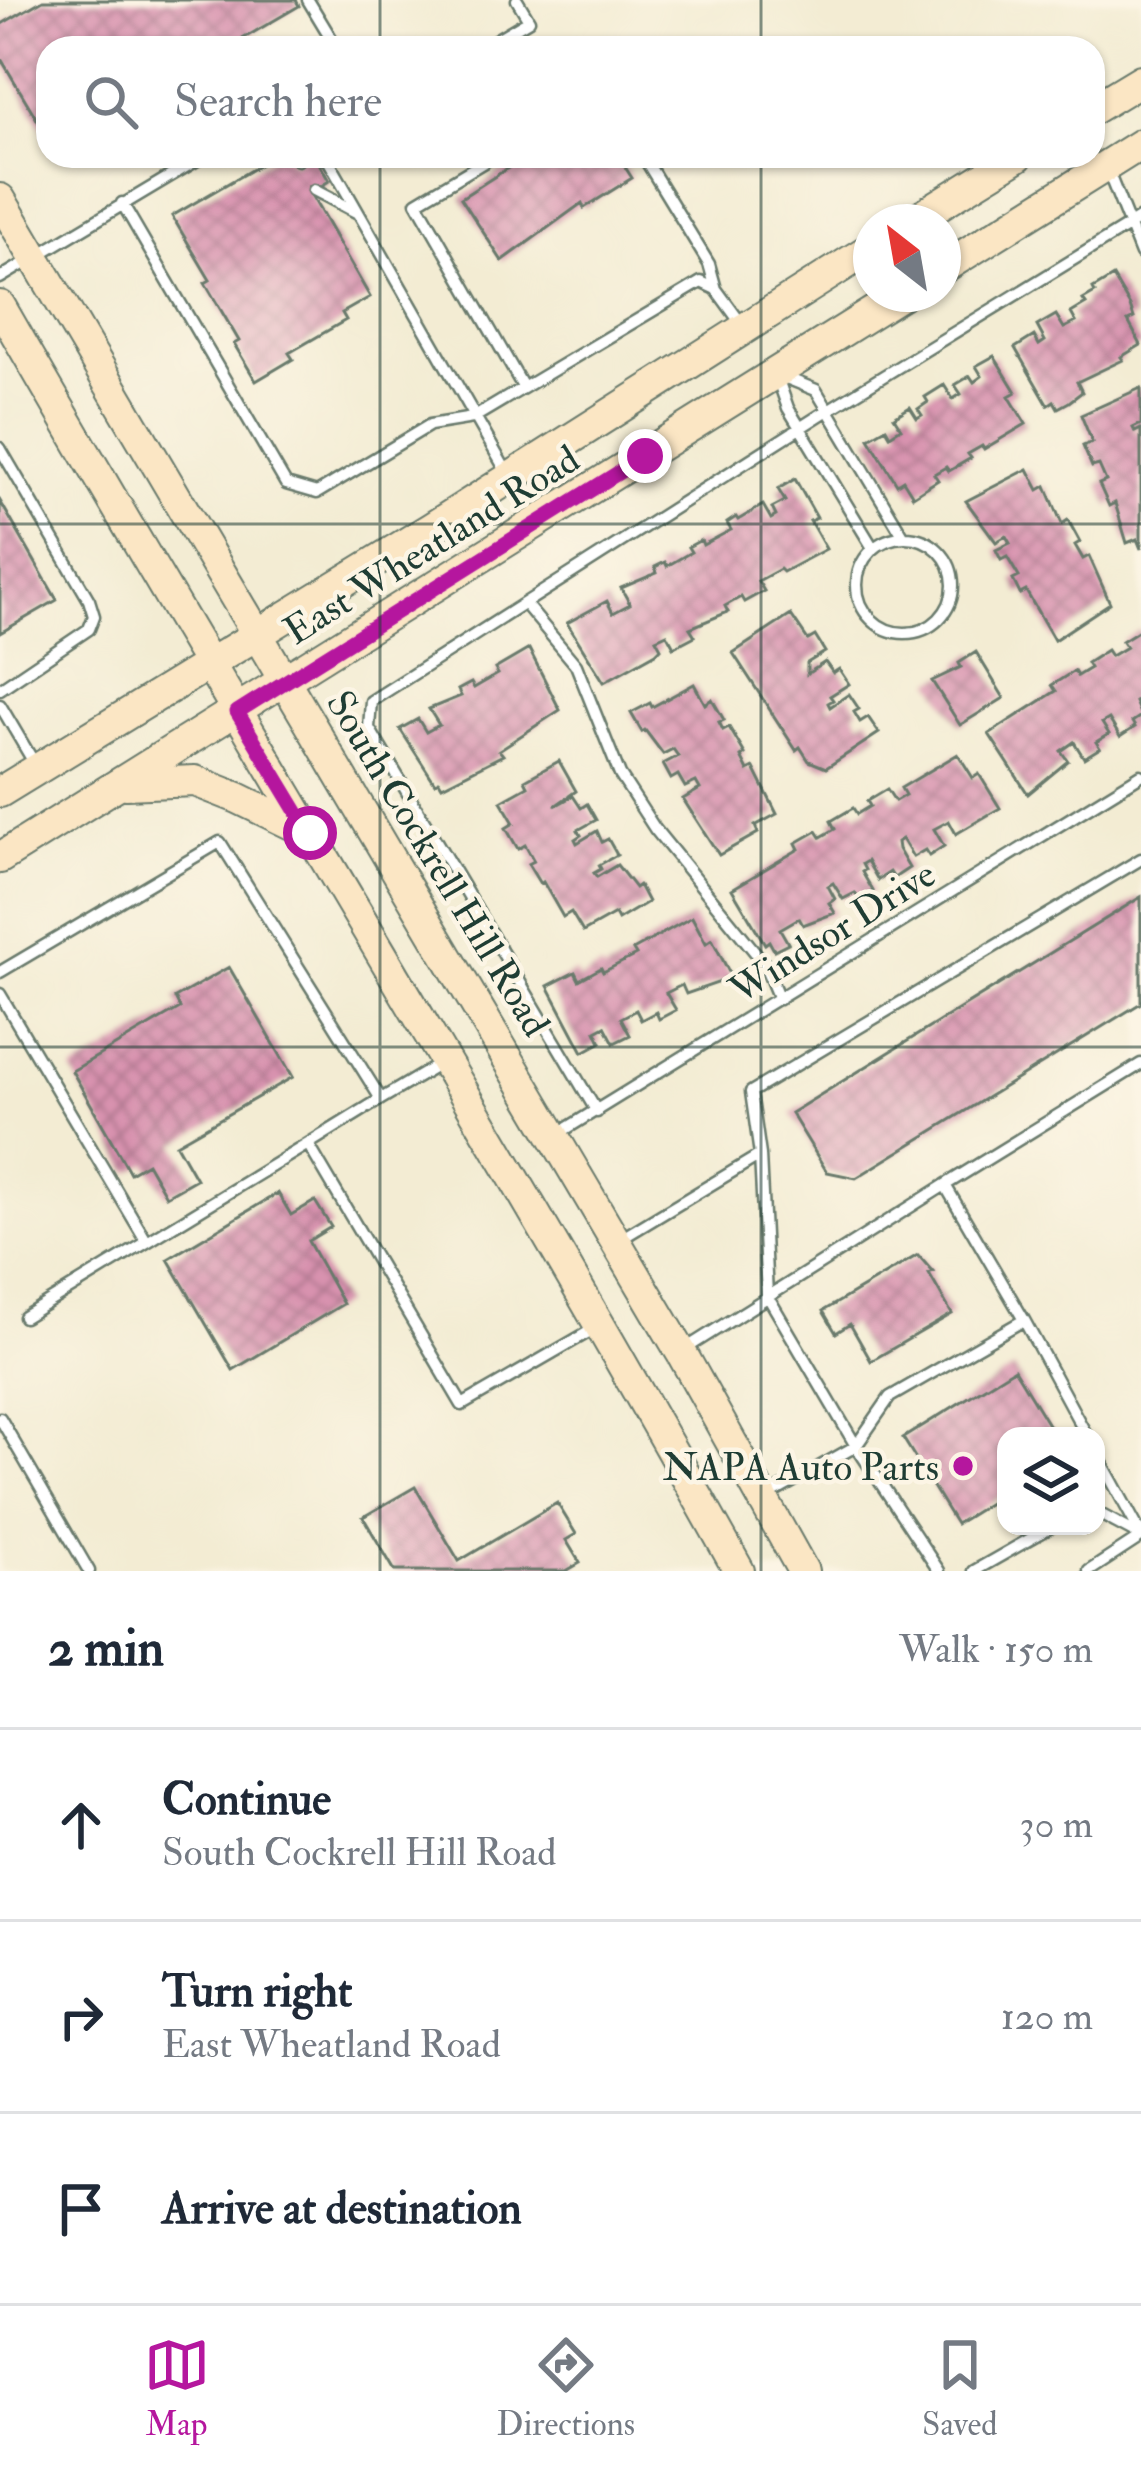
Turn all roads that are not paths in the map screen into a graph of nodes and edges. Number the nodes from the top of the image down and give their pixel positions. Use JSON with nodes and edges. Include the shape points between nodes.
{"nodes":[{"id":1,"x":308,"y":0,"type":"edge"},
{"id":2,"x":517,"y":0,"type":"edge"},
{"id":3,"x":330,"y":36,"type":"edge"},
{"id":4,"x":502,"y":36,"type":"edge"},
{"id":5,"x":1141,"y":80,"type":"edge"},
{"id":6,"x":1105,"y":102,"type":"edge"},
{"id":7,"x":1141,"y":144,"type":"edge"},
{"id":8,"x":1106,"y":166,"type":"joint"},
{"id":9,"x":183,"y":168,"type":"edge"},
{"id":10,"x":333,"y":168,"type":"edge"},
{"id":11,"x":474,"y":168,"type":"edge"},
{"id":12,"x":650,"y":168,"type":"edge"},
{"id":13,"x":999,"y":168,"type":"edge"},
{"id":14,"x":1103,"y":168,"type":"edge"},
{"id":15,"x":314,"y":190,"type":"dead end"},
{"id":16,"x":0,"y":199,"type":"edge"},
{"id":17,"x":122,"y":203,"type":"junction"},
{"id":18,"x":940,"y":204,"type":"edge"},
{"id":19,"x":358,"y":213,"type":"junction"},
{"id":20,"x":1141,"y":218,"type":"edge"},
{"id":21,"x":1128,"y":226,"type":"junction"},
{"id":22,"x":1141,"y":254,"type":"edge"},
{"id":23,"x":34,"y":256,"type":"junction"},
{"id":24,"x":961,"y":257,"type":"edge"},
{"id":25,"x":853,"y":259,"type":"edge"},
{"id":26,"x":0,"y":278,"type":"edge"},
{"id":27,"x":716,"y":289,"type":"junction"},
{"id":28,"x":874,"y":312,"type":"edge"},
{"id":29,"x":3,"y":316,"type":"edge"},
{"id":30,"x":745,"y":328,"type":"junction"},
{"id":31,"x":776,"y":374,"type":"junction"},
{"id":32,"x":524,"y":387,"type":"junction"},
{"id":33,"x":828,"y":410,"type":"junction"},
{"id":34,"x":473,"y":418,"type":"junction"},
{"id":35,"x":800,"y":428,"type":"junction"},
{"id":36,"x":0,"y":448,"type":"edge"},
{"id":37,"x":510,"y":478,"type":"junction"},
{"id":38,"x":904,"y":537,"type":"junction"},
{"id":39,"x":873,"y":548,"type":"junction"},
{"id":40,"x":525,"y":604,"type":"junction"},
{"id":41,"x":257,"y":633,"type":"junction"},
{"id":42,"x":207,"y":664,"type":"junction"},
{"id":43,"x":286,"y":682,"type":"junction"},
{"id":44,"x":0,"y":689,"type":"edge"},
{"id":45,"x":0,"y":705,"type":"edge"},
{"id":46,"x":237,"y":712,"type":"junction"},
{"id":47,"x":37,"y":769,"type":"junction"},
{"id":48,"x":1141,"y":775,"type":"edge"},
{"id":49,"x":120,"y":784,"type":"junction"},
{"id":50,"x":0,"y":791,"type":"edge"},
{"id":51,"x":310,"y":833,"type":"junction"},
{"id":52,"x":0,"y":858,"type":"edge"},
{"id":53,"x":1141,"y":859,"type":"edge"},
{"id":54,"x":0,"y":972,"type":"edge"},
{"id":55,"x":0,"y":994,"type":"edge"},
{"id":56,"x":779,"y":999,"type":"junction"},
{"id":57,"x":493,"y":1031,"type":"junction"},
{"id":58,"x":446,"y":1061,"type":"junction"},
{"id":59,"x":1141,"y":1064,"type":"edge"},
{"id":60,"x":381,"y":1099,"type":"junction"},
{"id":61,"x":597,"y":1112,"type":"junction"},
{"id":62,"x":554,"y":1137,"type":"junction"},
{"id":63,"x":308,"y":1144,"type":"junction"},
{"id":64,"x":760,"y":1154,"type":"junction"},
{"id":65,"x":945,"y":1185,"type":"junction"},
{"id":66,"x":616,"y":1241,"type":"junction"},
{"id":67,"x":148,"y":1242,"type":"junction"},
{"id":68,"x":767,"y":1294,"type":"junction"},
{"id":69,"x":24,"y":1317,"type":"dead end"},
{"id":70,"x":1024,"y":1320,"type":"junction"},
{"id":71,"x":602,"y":1324,"type":"junction"},
{"id":72,"x":681,"y":1352,"type":"junction"},
{"id":73,"x":634,"y":1379,"type":"junction"},
{"id":74,"x":0,"y":1418,"type":"edge"},
{"id":75,"x":1082,"y":1427,"type":"edge"},
{"id":76,"x":856,"y":1445,"type":"junction"},
{"id":77,"x":1105,"y":1469,"type":"edge"},
{"id":78,"x":763,"y":1499,"type":"junction"},
{"id":79,"x":1105,"y":1517,"type":"edge"},
{"id":80,"x":1037,"y":1535,"type":"edge"},
{"id":81,"x":1141,"y":1536,"type":"edge"},
{"id":82,"x":1098,"y":1569,"type":"edge"},
{"id":83,"x":89,"y":1571,"type":"edge"},
{"id":84,"x":739,"y":1571,"type":"edge"},
{"id":85,"x":803,"y":1571,"type":"edge"},
{"id":86,"x":939,"y":1571,"type":"edge"},
{"id":87,"x":974,"y":1571,"type":"edge"}],
"edges":[{"from":1,"to":3,"type":"lane"},
{"from":2,"to":4,"type":"lane","via":[[529,20]]},
{"from":5,"to":6,"type":"main road"},
{"from":7,"to":8,"type":"main road"},
{"from":8,"to":21,"type":"lane"},
{"from":9,"to":17,"type":"lane"},
{"from":10,"to":19,"type":"lane"},
{"from":11,"to":32,"type":"lane","via":[[416,202]]},
{"from":12,"to":27,"type":"lane"},
{"from":13,"to":18,"type":"main road"},
{"from":14,"to":24,"type":"main road"},
{"from":15,"to":19,"type":"lane"},
{"from":16,"to":23,"type":"main road","name":"South Cockrell Hill Road"},
{"from":17,"to":23,"type":"lane"},
{"from":17,"to":34,"type":"lane","via":[[286,484],[317,493],[430,425]]},
{"from":19,"to":34,"type":"lane"},
{"from":20,"to":21,"type":"lane"},
{"from":21,"to":22,"type":"lane"},
{"from":21,"to":33,"type":"lane"},
{"from":23,"to":26,"type":"lane"},
{"from":23,"to":41,"type":"main road","name":"South Cockrell Hill Road"},
{"from":25,"to":30,"type":"main road","name":"East Wheatland Road"},
{"from":27,"to":30,"type":"lane"},
{"from":27,"to":32,"type":"lane","via":[[701,282],[683,290]]},
{"from":28,"to":31,"type":"main road","name":"East Wheatland Road"},
{"from":29,"to":42,"type":"main road"},
{"from":30,"to":31,"type":"main road"},
{"from":30,"to":37,"type":"main road","name":"East Wheatland Road"},
{"from":31,"to":33,"type":"lane","via":[[816,390]]},
{"from":31,"to":35,"type":"lane"},
{"from":31,"to":43,"type":"main road","name":"East Wheatland Road"},
{"from":32,"to":34,"type":"lane"},
{"from":33,"to":35,"type":"lane"},
{"from":33,"to":38,"type":"lane"},
{"from":34,"to":37,"type":"lane"},
{"from":35,"to":39,"type":"lane"},
{"from":35,"to":40,"type":"lane"},
{"from":36,"to":44,"type":"lane","via":[[94,616],[89,629]]},
{"from":37,"to":41,"type":"main road","name":"East Wheatland Road"},
{"from":38,"to":39,"type":"lane"},
{"from":38,"to":39,"type":"lane","via":[[934,546],[953,582],[939,619],[917,632],[879,627],[861,606],[856,577]]},
{"from":40,"to":56,"type":"lane","via":[[576,665],[620,775],[754,949]]},
{"from":40,"to":61,"type":"lane","via":[[371,701],[369,728]]},
{"from":41,"to":42,"type":"main road","name":"East Wheatland Road"},
{"from":41,"to":43,"type":"main road","name":"South Cockrell Hill Road"},
{"from":42,"to":46,"type":"main road"},
{"from":42,"to":47,"type":"main road","name":"East Wheatland Road"},
{"from":43,"to":46,"type":"main road","name":"East Wheatland Road"},
{"from":43,"to":57,"type":"main road","name":"South Cockrell Hill Road"},
{"from":45,"to":47,"type":"lane"},
{"from":46,"to":49,"type":"main road","name":"East Wheatland Road"},
{"from":46,"to":51,"type":"main road"},
{"from":47,"to":50,"type":"main road","name":"East Wheatland Road"},
{"from":48,"to":56,"type":"lane","name":"Windsor Drive"},
{"from":49,"to":51,"type":"main road","via":[[194,782]]},
{"from":49,"to":52,"type":"main road","name":"East Wheatland Road"},
{"from":51,"to":58,"type":"main road"},
{"from":53,"to":64,"type":"lane","via":[[751,1092]]},
{"from":54,"to":60,"type":"lane","via":[[220,842]]},
{"from":55,"to":67,"type":"lane"},
{"from":56,"to":61,"type":"lane","name":"Windsor Drive"},
{"from":57,"to":58,"type":"main road"},
{"from":57,"to":62,"type":"main road","name":"South Cockrell Hill Road"},
{"from":58,"to":60,"type":"lane"},
{"from":58,"to":71,"type":"main road"},
{"from":59,"to":65,"type":"lane"},
{"from":60,"to":63,"type":"lane"},
{"from":61,"to":62,"type":"lane","name":"Windsor Drive"},
{"from":62,"to":66,"type":"main road","name":"South Cockrell Hill Road"},
{"from":63,"to":67,"type":"lane"},
{"from":63,"to":71,"type":"lane","via":[[462,1406]]},
{"from":64,"to":66,"type":"lane"},
{"from":64,"to":68,"type":"lane"},
{"from":65,"to":68,"type":"lane"},
{"from":65,"to":70,"type":"lane"},
{"from":66,"to":72,"type":"main road","name":"South Cockrell Hill Road"},
{"from":67,"to":69,"type":"lane"},
{"from":68,"to":72,"type":"lane"},
{"from":68,"to":76,"type":"lane"},
{"from":70,"to":75,"type":"lane"},
{"from":70,"to":76,"type":"lane","via":[[890,1396]]},
{"from":71,"to":73,"type":"main road"},
{"from":72,"to":73,"type":"main road"},
{"from":72,"to":78,"type":"main road","name":"South Cockrell Hill Road"},
{"from":73,"to":84,"type":"main road"},
{"from":74,"to":83,"type":"lane"},
{"from":76,"to":78,"type":"lane"},
{"from":76,"to":86,"type":"lane"},
{"from":77,"to":81,"type":"lane"},
{"from":78,"to":85,"type":"main road","name":"South Cockrell Hill Road"},
{"from":79,"to":81,"type":"lane"},
{"from":80,"to":87,"type":"lane"},
{"from":81,"to":82,"type":"lane"}]}
